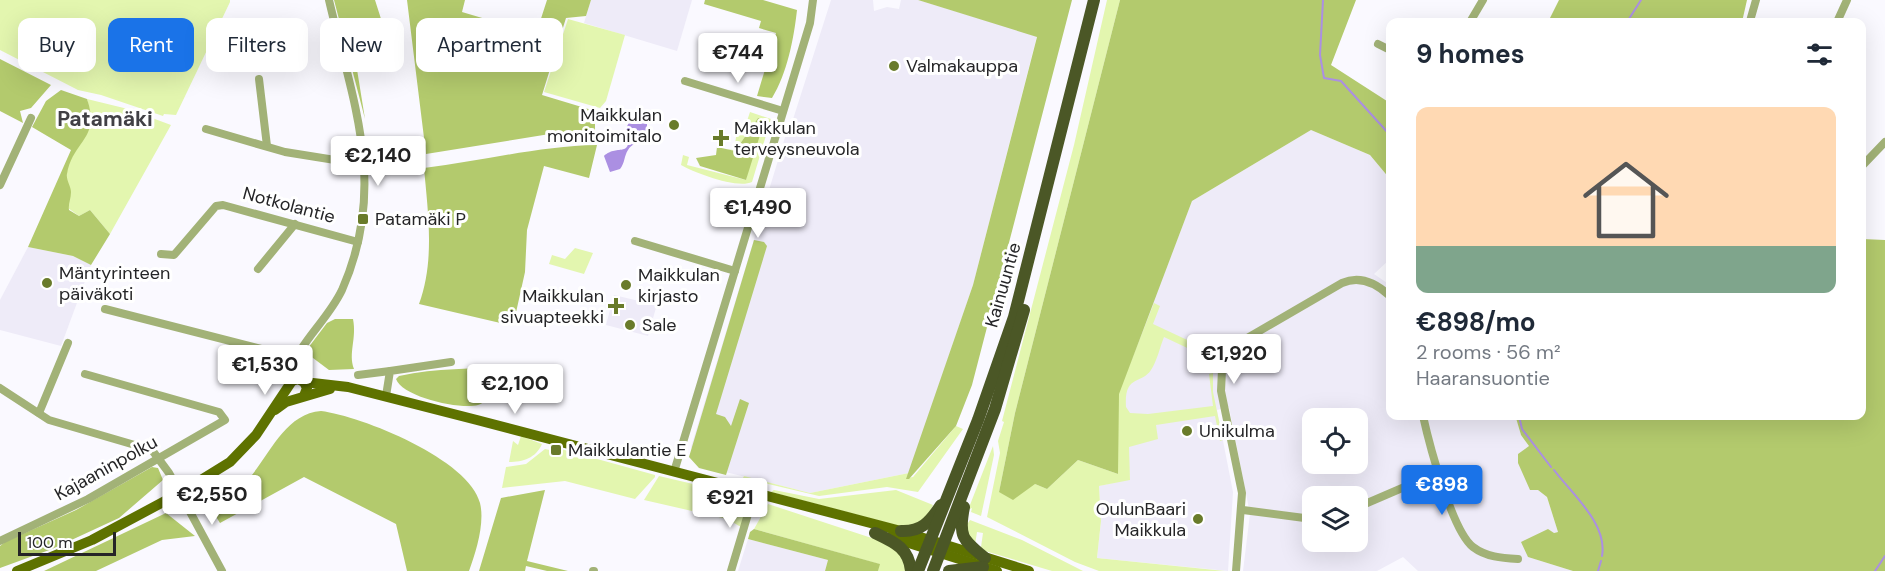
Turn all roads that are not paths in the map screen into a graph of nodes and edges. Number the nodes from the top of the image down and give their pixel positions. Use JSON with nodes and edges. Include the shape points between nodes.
{"nodes":[{"id":1,"x":329,"y":0,"type":"edge"},
{"id":2,"x":813,"y":0,"type":"edge"},
{"id":3,"x":1094,"y":0,"type":"edge"},
{"id":4,"x":1102,"y":0,"type":"edge"},
{"id":5,"x":1483,"y":0,"type":"edge"},
{"id":6,"x":1756,"y":0,"type":"edge"},
{"id":7,"x":1847,"y":0,"type":"edge"},
{"id":8,"x":1472,"y":18,"type":"edge"},
{"id":9,"x":1751,"y":18,"type":"edge"},
{"id":10,"x":1838,"y":18,"type":"edge"},
{"id":11,"x":1378,"y":44,"type":"dead end"},
{"id":12,"x":1386,"y":48,"type":"edge"},
{"id":13,"x":260,"y":79,"type":"dead end"},
{"id":14,"x":685,"y":81,"type":"dead end"},
{"id":15,"x":783,"y":111,"type":"junction"},
{"id":16,"x":31,"y":118,"type":"dead end"},
{"id":17,"x":206,"y":129,"type":"dead end"},
{"id":18,"x":1885,"y":142,"type":"edge"},
{"id":19,"x":267,"y":146,"type":"junction"},
{"id":20,"x":1866,"y":161,"type":"edge"},
{"id":21,"x":365,"y":168,"type":"junction"},
{"id":22,"x":0,"y":185,"type":"edge"},
{"id":23,"x":295,"y":224,"type":"junction"},
{"id":24,"x":635,"y":241,"type":"dead end"},
{"id":25,"x":358,"y":242,"type":"junction"},
{"id":26,"x":161,"y":255,"type":"dead end"},
{"id":27,"x":258,"y":269,"type":"dead end"},
{"id":28,"x":735,"y":271,"type":"junction"},
{"id":29,"x":1386,"y":293,"type":"edge"},
{"id":30,"x":105,"y":309,"type":"dead end"},
{"id":31,"x":68,"y":343,"type":"dead end"},
{"id":32,"x":297,"y":361,"type":"junction"},
{"id":33,"x":451,"y":362,"type":"dead end"},
{"id":34,"x":390,"y":371,"type":"junction"},
{"id":35,"x":85,"y":374,"type":"dead end"},
{"id":36,"x":358,"y":375,"type":"dead end"},
{"id":37,"x":297,"y":382,"type":"junction"},
{"id":38,"x":348,"y":387,"type":"junction"},
{"id":39,"x":0,"y":388,"type":"edge"},
{"id":40,"x":386,"y":396,"type":"junction"},
{"id":41,"x":301,"y":397,"type":"junction"},
{"id":42,"x":39,"y":413,"type":"junction"},
{"id":43,"x":1424,"y":420,"type":"edge"},
{"id":44,"x":266,"y":421,"type":"junction"},
{"id":45,"x":160,"y":457,"type":"junction"},
{"id":46,"x":674,"y":472,"type":"junction"},
{"id":47,"x":972,"y":472,"type":"junction"},
{"id":48,"x":1437,"y":473,"type":"junction"},
{"id":49,"x":952,"y":489,"type":"junction"},
{"id":50,"x":180,"y":493,"type":"junction"},
{"id":51,"x":754,"y":494,"type":"junction"},
{"id":52,"x":1368,"y":503,"type":"edge"},
{"id":53,"x":1243,"y":510,"type":"junction"},
{"id":54,"x":1302,"y":518,"type":"edge"},
{"id":55,"x":855,"y":521,"type":"junction"},
{"id":56,"x":901,"y":531,"type":"junction"},
{"id":57,"x":875,"y":533,"type":"junction"},
{"id":58,"x":0,"y":541,"type":"edge"},
{"id":59,"x":936,"y":547,"type":"junction"},
{"id":60,"x":1518,"y":559,"type":"dead end"},
{"id":61,"x":984,"y":562,"type":"junction"},
{"id":62,"x":17,"y":571,"type":"edge"},
{"id":63,"x":222,"y":571,"type":"edge"},
{"id":64,"x":731,"y":571,"type":"edge"},
{"id":65,"x":911,"y":571,"type":"edge"},
{"id":66,"x":918,"y":571,"type":"edge"},
{"id":67,"x":933,"y":571,"type":"edge"},
{"id":68,"x":949,"y":571,"type":"edge"},
{"id":69,"x":997,"y":571,"type":"edge"},
{"id":70,"x":1029,"y":571,"type":"edge"},
{"id":71,"x":1236,"y":571,"type":"edge"}],
"edges":[{"from":1,"to":21,"type":"street","via":[[355,97]]},
{"from":2,"to":15,"type":"street","via":[[810,23]]},
{"from":3,"to":49,"type":"highway","name":"Kainuuntie","via":[[1014,316]]},
{"from":4,"to":47,"type":"highway","name":"Kainuuntie","via":[[1033,278],[995,409]]},
{"from":5,"to":8,"type":"street"},
{"from":6,"to":9,"type":"street"},
{"from":7,"to":10,"type":"street"},
{"from":11,"to":12,"type":"street"},
{"from":13,"to":19,"type":"street"},
{"from":14,"to":15,"type":"street"},
{"from":15,"to":28,"type":"street"},
{"from":16,"to":22,"type":"street"},
{"from":17,"to":19,"type":"street"},
{"from":18,"to":20,"type":"street"},
{"from":19,"to":21,"type":"street"},
{"from":21,"to":25,"type":"street"},
{"from":23,"to":25,"type":"street","name":"Notkolantie"},
{"from":23,"to":26,"type":"street","name":"Notkolantie","via":[[216,206],[174,255]]},
{"from":23,"to":27,"type":"street"},
{"from":24,"to":28,"type":"street"},
{"from":25,"to":32,"type":"street","via":[[341,292]]},
{"from":28,"to":46,"type":"street"},
{"from":29,"to":53,"type":"street","via":[[1365,280],[1347,280],[1231,351],[1220,380]]},
{"from":30,"to":32,"type":"street"},
{"from":31,"to":42,"type":"street"},
{"from":32,"to":37,"type":"street"},
{"from":33,"to":34,"type":"street"},
{"from":34,"to":36,"type":"street"},
{"from":34,"to":40,"type":"street"},
{"from":35,"to":45,"type":"street","name":"Kajaaninpolku","via":[[219,412],[225,420]]},
{"from":37,"to":38,"type":"main road"},
{"from":37,"to":41,"type":"main road","via":[[307,388]]},
{"from":37,"to":41,"type":"main road","via":[[289,394]]},
{"from":37,"to":44,"type":"main road"},
{"from":38,"to":40,"type":"main road"},
{"from":38,"to":41,"type":"main road"},
{"from":39,"to":42,"type":"street"},
{"from":40,"to":46,"type":"main road"},
{"from":41,"to":44,"type":"main road","via":[[286,402]]},
{"from":42,"to":45,"type":"street","via":[[50,420],[136,443]]},
{"from":43,"to":48,"type":"street"},
{"from":44,"to":50,"type":"main road","via":[[230,462]]},
{"from":45,"to":50,"type":"street"},
{"from":45,"to":58,"type":"street","name":"Kajaaninpolku","via":[[88,499]]},
{"from":46,"to":51,"type":"main road"},
{"from":47,"to":59,"type":"highway","name":"Kainuuntie"},
{"from":47,"to":61,"type":"highway","via":[[961,533]]},
{"from":48,"to":52,"type":"street"},
{"from":48,"to":60,"type":"street","via":[[1471,545],[1489,555]]},
{"from":49,"to":56,"type":"highway","via":[[921,528]]},
{"from":49,"to":59,"type":"highway","name":"Kainuuntie"},
{"from":50,"to":62,"type":"main road","via":[[92,540]]},
{"from":50,"to":63,"type":"street"},
{"from":51,"to":55,"type":"main road"},
{"from":51,"to":64,"type":"street"},
{"from":53,"to":54,"type":"street"},
{"from":53,"to":71,"type":"street"},
{"from":55,"to":56,"type":"main road"},
{"from":55,"to":57,"type":"main road"},
{"from":56,"to":59,"type":"main road"},
{"from":57,"to":59,"type":"main road"},
{"from":57,"to":65,"type":"highway","via":[[908,554]]},
{"from":59,"to":61,"type":"main road"},
{"from":59,"to":66,"type":"highway","name":"Kainuuntie"},
{"from":59,"to":67,"type":"highway","name":"Kainuuntie"},
{"from":61,"to":68,"type":"highway"},
{"from":61,"to":69,"type":"main road"},
{"from":61,"to":70,"type":"main road"}]}
